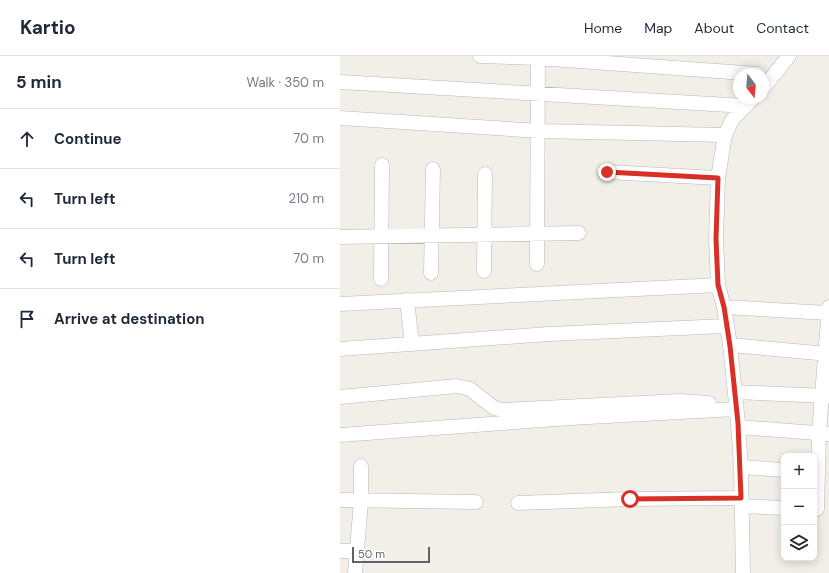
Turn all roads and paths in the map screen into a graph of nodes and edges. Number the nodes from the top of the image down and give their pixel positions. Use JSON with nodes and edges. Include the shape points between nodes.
{"nodes":[{"id":1,"x":480,"y":56,"type":"edge"},
{"id":2,"x":789,"y":56,"type":"edge"},
{"id":3,"x":538,"y":57,"type":"edge"},
{"id":4,"x":733,"y":72,"type":"edge"},
{"id":5,"x":769,"y":75,"type":"edge"},
{"id":6,"x":340,"y":82,"type":"edge"},
{"id":7,"x":539,"y":94,"type":"junction"},
{"id":8,"x":733,"y":101,"type":"edge"},
{"id":9,"x":748,"y":104,"type":"edge"},
{"id":10,"x":340,"y":118,"type":"edge"},
{"id":11,"x":539,"y":131,"type":"junction"},
{"id":12,"x":725,"y":135,"type":"junction"},
{"id":13,"x":382,"y":165,"type":"dead end"},
{"id":14,"x":433,"y":169,"type":"dead end"},
{"id":15,"x":607,"y":172,"type":"dead end"},
{"id":16,"x":485,"y":174,"type":"dead end"},
{"id":17,"x":718,"y":178,"type":"junction"},
{"id":18,"x":538,"y":233,"type":"junction"},
{"id":19,"x":579,"y":233,"type":"dead end"},
{"id":20,"x":485,"y":234,"type":"junction"},
{"id":21,"x":432,"y":235,"type":"junction"},
{"id":22,"x":381,"y":236,"type":"junction"},
{"id":23,"x":340,"y":237,"type":"edge"},
{"id":24,"x":537,"y":264,"type":"dead end"},
{"id":25,"x":484,"y":271,"type":"dead end"},
{"id":26,"x":431,"y":273,"type":"dead end"},
{"id":27,"x":381,"y":279,"type":"dead end"},
{"id":28,"x":718,"y":285,"type":"junction"},
{"id":29,"x":406,"y":300,"type":"junction"},
{"id":30,"x":340,"y":304,"type":"edge"},
{"id":31,"x":724,"y":307,"type":"junction"},
{"id":32,"x":829,"y":311,"type":"edge"},
{"id":33,"x":725,"y":326,"type":"junction"},
{"id":34,"x":412,"y":344,"type":"junction"},
{"id":35,"x":730,"y":346,"type":"junction"},
{"id":36,"x":340,"y":349,"type":"edge"},
{"id":37,"x":827,"y":354,"type":"edge"},
{"id":38,"x":735,"y":392,"type":"junction"},
{"id":39,"x":826,"y":396,"type":"edge"},
{"id":40,"x":340,"y":397,"type":"edge"},
{"id":41,"x":736,"y":409,"type":"junction"},
{"id":42,"x":570,"y":413,"type":"junction"},
{"id":43,"x":738,"y":428,"type":"junction"},
{"id":44,"x":824,"y":434,"type":"edge"},
{"id":45,"x":340,"y":435,"type":"edge"},
{"id":46,"x":361,"y":466,"type":"dead end"},
{"id":47,"x":741,"y":467,"type":"junction"},
{"id":48,"x":781,"y":470,"type":"edge"},
{"id":49,"x":820,"y":472,"type":"edge"},
{"id":50,"x":340,"y":500,"type":"edge"},
{"id":51,"x":361,"y":501,"type":"junction"},
{"id":52,"x":476,"y":502,"type":"dead end"},
{"id":53,"x":742,"y":502,"type":"junction"},
{"id":54,"x":518,"y":503,"type":"dead end"},
{"id":55,"x":781,"y":508,"type":"edge"},
{"id":56,"x":820,"y":509,"type":"edge"},
{"id":57,"x":340,"y":551,"type":"edge"},
{"id":58,"x":356,"y":551,"type":"junction"},
{"id":59,"x":355,"y":573,"type":"edge"},
{"id":60,"x":742,"y":573,"type":"edge"}],
"edges":[{"from":1,"to":3,"type":"street"},
{"from":2,"to":5,"type":"street"},
{"from":3,"to":4,"type":"street"},
{"from":3,"to":7,"type":"street"},
{"from":6,"to":7,"type":"street"},
{"from":7,"to":8,"type":"street"},
{"from":7,"to":11,"type":"street"},
{"from":9,"to":12,"type":"street","via":[[732,120]]},
{"from":10,"to":11,"type":"street"},
{"from":11,"to":12,"type":"street"},
{"from":11,"to":18,"type":"street"},
{"from":12,"to":17,"type":"street"},
{"from":13,"to":22,"type":"street"},
{"from":14,"to":21,"type":"street"},
{"from":15,"to":17,"type":"street"},
{"from":16,"to":20,"type":"street"},
{"from":17,"to":28,"type":"street"},
{"from":18,"to":19,"type":"street"},
{"from":18,"to":20,"type":"street"},
{"from":18,"to":24,"type":"street"},
{"from":20,"to":21,"type":"street"},
{"from":20,"to":25,"type":"street"},
{"from":21,"to":22,"type":"street"},
{"from":21,"to":26,"type":"street"},
{"from":22,"to":23,"type":"street"},
{"from":22,"to":27,"type":"street"},
{"from":28,"to":29,"type":"street"},
{"from":28,"to":31,"type":"street"},
{"from":29,"to":30,"type":"street"},
{"from":29,"to":34,"type":"street"},
{"from":31,"to":32,"type":"street"},
{"from":31,"to":33,"type":"street"},
{"from":32,"to":37,"type":"street"},
{"from":33,"to":34,"type":"street","via":[[549,334]]},
{"from":33,"to":35,"type":"street"},
{"from":34,"to":36,"type":"street"},
{"from":35,"to":37,"type":"street"},
{"from":35,"to":38,"type":"street"},
{"from":37,"to":39,"type":"street"},
{"from":38,"to":39,"type":"street"},
{"from":38,"to":41,"type":"street"},
{"from":39,"to":44,"type":"street"},
{"from":40,"to":42,"type":"street","via":[[457,386],[470,389],[485,402],[499,409]]},
{"from":41,"to":42,"type":"street"},
{"from":41,"to":43,"type":"street"},
{"from":42,"to":45,"type":"street"},
{"from":43,"to":44,"type":"street"},
{"from":43,"to":47,"type":"street"},
{"from":44,"to":49,"type":"street"},
{"from":46,"to":51,"type":"street"},
{"from":47,"to":48,"type":"street"},
{"from":47,"to":53,"type":"street"},
{"from":49,"to":56,"type":"street"},
{"from":50,"to":51,"type":"street"},
{"from":51,"to":52,"type":"street"},
{"from":51,"to":58,"type":"street"},
{"from":53,"to":54,"type":"street","via":[[630,499]]},
{"from":53,"to":55,"type":"street"},
{"from":53,"to":60,"type":"street"},
{"from":57,"to":58,"type":"street"},
{"from":58,"to":59,"type":"street"}]}
